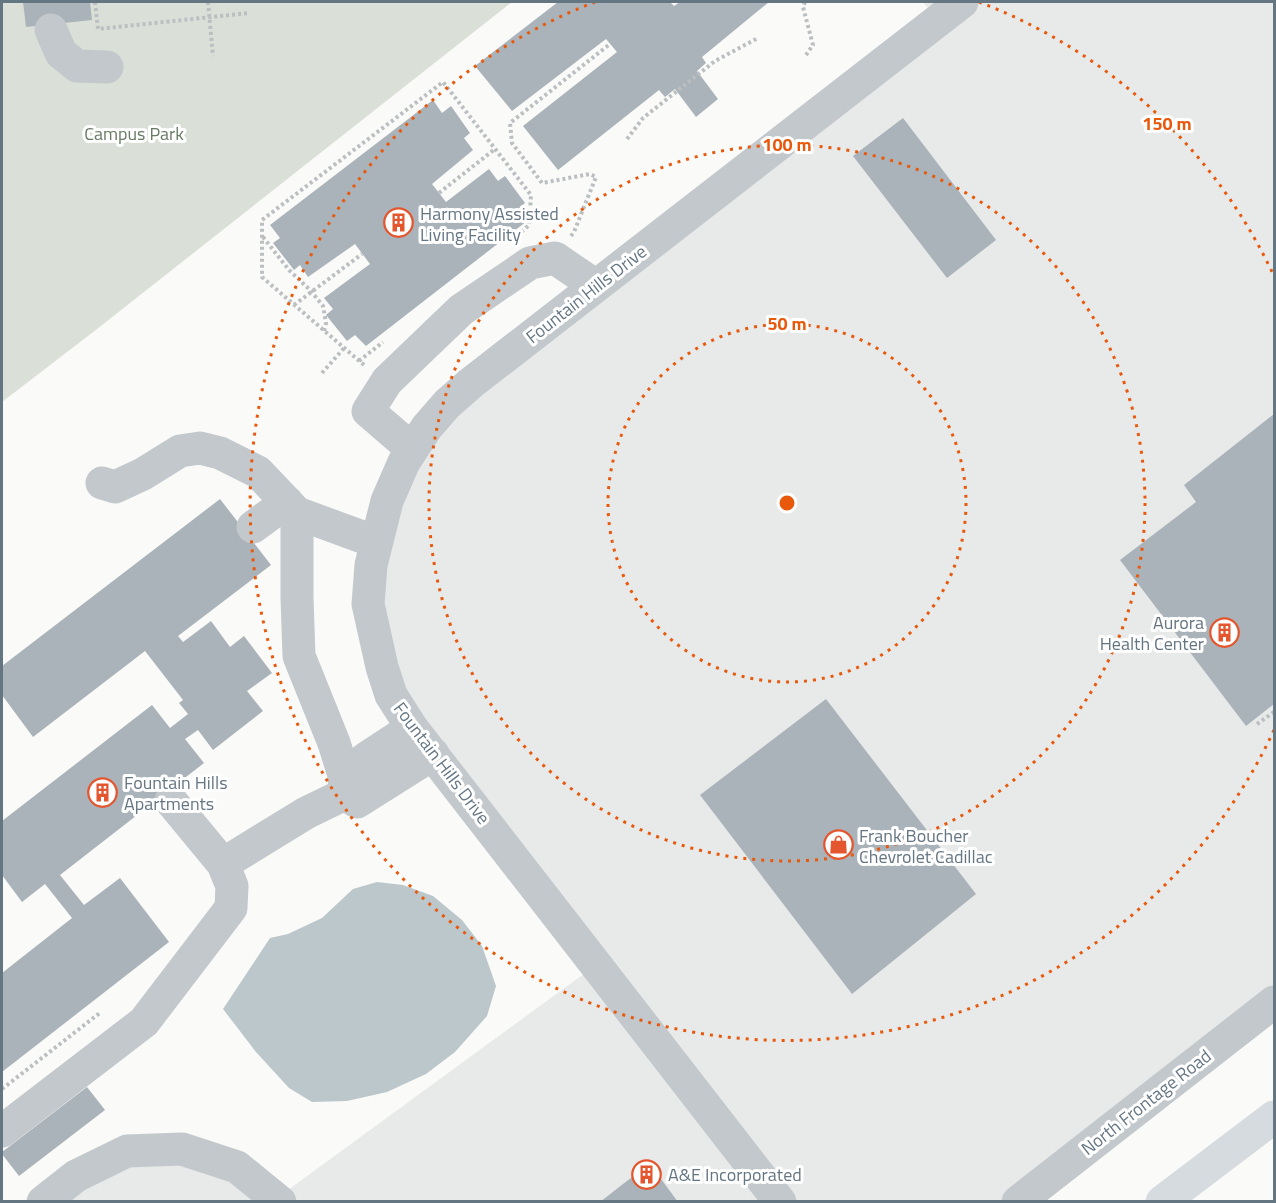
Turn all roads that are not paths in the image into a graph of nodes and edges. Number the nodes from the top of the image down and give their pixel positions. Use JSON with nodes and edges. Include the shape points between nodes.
{"nodes":[{"id":1,"x":941,"y":8,"type":"edge"},
{"id":2,"x":51,"y":30,"type":"dead end"},
{"id":3,"x":107,"y":67,"type":"dead end"},
{"id":4,"x":596,"y":286,"type":"junction"},
{"id":5,"x":412,"y":449,"type":"junction"},
{"id":6,"x":102,"y":483,"type":"dead end"},
{"id":7,"x":292,"y":508,"type":"junction"},
{"id":8,"x":254,"y":527,"type":"dead end"},
{"id":9,"x":376,"y":542,"type":"junction"},
{"id":10,"x":412,"y":728,"type":"junction"},
{"id":11,"x":433,"y":754,"type":"junction"},
{"id":12,"x":344,"y":785,"type":"junction"},
{"id":13,"x":171,"y":801,"type":"dead end"},
{"id":14,"x":223,"y":864,"type":"junction"},
{"id":15,"x":1275,"y":1002,"type":"edge"},
{"id":16,"x":1275,"y":1117,"type":"edge"},
{"id":17,"x":2,"y":1131,"type":"edge"},
{"id":18,"x":43,"y":1202,"type":"edge"},
{"id":19,"x":280,"y":1202,"type":"edge"},
{"id":20,"x":780,"y":1202,"type":"edge"},
{"id":21,"x":1018,"y":1202,"type":"edge"},
{"id":22,"x":1162,"y":1202,"type":"edge"}],
"edges":[{"from":1,"to":4,"type":"street","name":"Fountain Hills Drive"},
{"from":2,"to":3,"type":"street","via":[[61,53],[77,66]]},
{"from":4,"to":5,"type":"street","name":"Fountain Hills Drive","via":[[447,404]]},
{"from":4,"to":5,"type":"street","via":[[555,258],[530,263],[461,310],[387,381],[368,411]]},
{"from":5,"to":9,"type":"street","name":"Fountain Hills Drive","via":[[387,501]]},
{"from":6,"to":7,"type":"street","via":[[115,487],[180,451],[200,447],[258,472]]},
{"from":7,"to":8,"type":"street"},
{"from":7,"to":9,"type":"street"},
{"from":7,"to":12,"type":"street","via":[[299,656],[334,743]]},
{"from":9,"to":10,"type":"street","name":"Fountain Hills Drive","via":[[368,604],[391,695]]},
{"from":10,"to":11,"type":"street","name":"Fountain Hills Drive"},
{"from":10,"to":12,"type":"street","via":[[368,757]]},
{"from":11,"to":12,"type":"street","via":[[357,802]]},
{"from":11,"to":20,"type":"street","name":"Fountain Hills Drive"},
{"from":12,"to":14,"type":"street"},
{"from":13,"to":14,"type":"street"},
{"from":14,"to":17,"type":"street","via":[[232,886],[231,908],[144,1022]]},
{"from":15,"to":21,"type":"street","name":"North Frontage Road"},
{"from":16,"to":22,"type":"main road"},
{"from":18,"to":19,"type":"street","via":[[76,1176],[127,1151],[182,1149],[237,1167]]}]}
